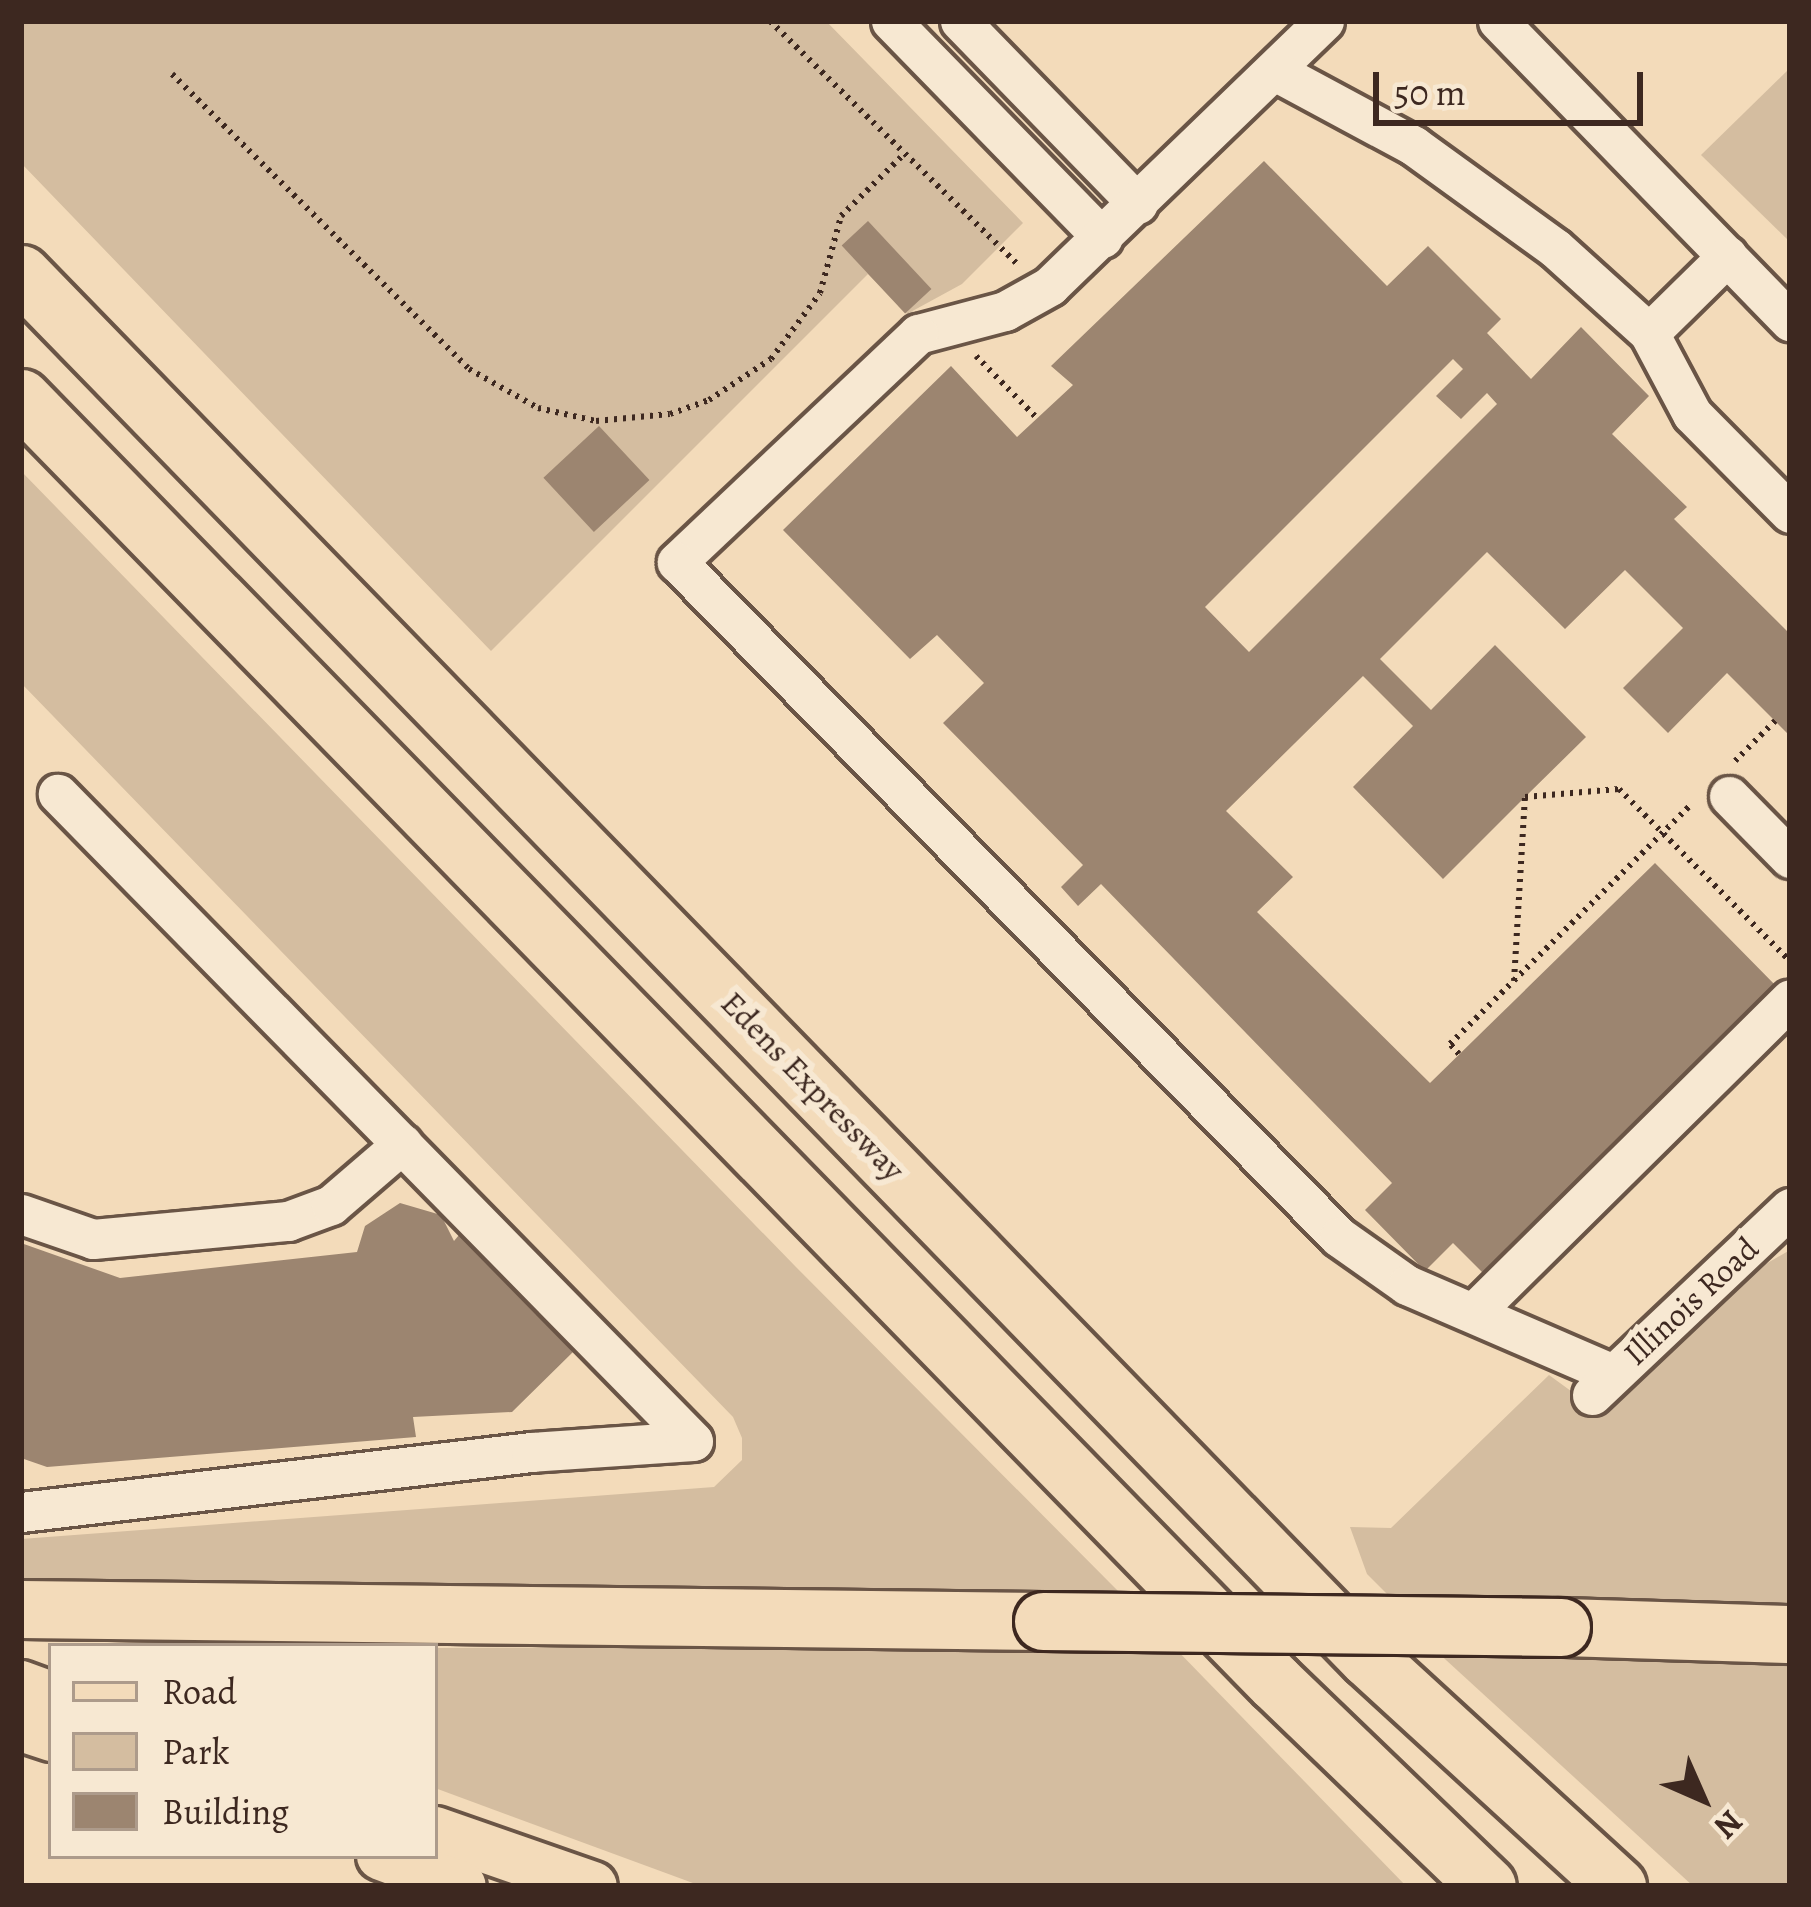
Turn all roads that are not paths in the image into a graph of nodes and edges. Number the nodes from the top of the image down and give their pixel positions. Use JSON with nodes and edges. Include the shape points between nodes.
{"nodes":[{"id":1,"x":891,"y":21,"type":"edge"},
{"id":2,"x":960,"y":21,"type":"edge"},
{"id":3,"x":1324,"y":21,"type":"edge"},
{"id":4,"x":1498,"y":21,"type":"edge"},
{"id":5,"x":1275,"y":71,"type":"junction"},
{"id":6,"x":1138,"y":204,"type":"junction"},
{"id":7,"x":1103,"y":238,"type":"junction"},
{"id":8,"x":1727,"y":256,"type":"junction"},
{"id":9,"x":21,"y":274,"type":"edge"},
{"id":10,"x":1790,"y":321,"type":"edge"},
{"id":11,"x":1649,"y":333,"type":"junction"},
{"id":12,"x":21,"y":398,"type":"edge"},
{"id":13,"x":1790,"y":513,"type":"edge"},
{"id":14,"x":1717,"y":789,"type":"road end"},
{"id":15,"x":58,"y":794,"type":"dead end"},
{"id":16,"x":1790,"y":858,"type":"edge"},
{"id":17,"x":1790,"y":999,"type":"edge"},
{"id":18,"x":402,"y":1144,"type":"junction"},
{"id":19,"x":1790,"y":1208,"type":"edge"},
{"id":20,"x":21,"y":1214,"type":"edge"},
{"id":21,"x":1475,"y":1311,"type":"junction"},
{"id":22,"x":21,"y":1512,"type":"edge"},
{"id":23,"x":21,"y":1609,"type":"edge"},
{"id":24,"x":200,"y":1610,"type":"junction"},
{"id":25,"x":1790,"y":1634,"type":"edge"},
{"id":26,"x":140,"y":1643,"type":"edge"},
{"id":27,"x":438,"y":1832,"type":"edge"},
{"id":28,"x":389,"y":1859,"type":"edge"},
{"id":29,"x":461,"y":1886,"type":"edge"},
{"id":30,"x":593,"y":1886,"type":"edge"},
{"id":31,"x":1486,"y":1886,"type":"edge"},
{"id":32,"x":1617,"y":1886,"type":"edge"}],
"edges":[{"from":1,"to":7,"type":"street"},
{"from":2,"to":6,"type":"street"},
{"from":3,"to":5,"type":"street"},
{"from":4,"to":8,"type":"street"},
{"from":5,"to":6,"type":"street"},
{"from":5,"to":11,"type":"street","via":[[1489,193]]},
{"from":6,"to":7,"type":"street"},
{"from":7,"to":21,"type":"street","via":[[1043,291],[918,334],[677,562],[1339,1237],[1407,1285]]},
{"from":8,"to":10,"type":"street"},
{"from":8,"to":11,"type":"street"},
{"from":9,"to":32,"type":"highway","name":"Edens Expressway","via":[[1368,1658]]},
{"from":11,"to":13,"type":"street","via":[[1692,414]]},
{"from":12,"to":31,"type":"highway","via":[[1275,1682]]},
{"from":14,"to":16,"type":"street"},
{"from":15,"to":18,"type":"street"},
{"from":17,"to":21,"type":"street"},
{"from":18,"to":20,"type":"street","via":[[331,1204],[288,1221],[93,1239]]},
{"from":18,"to":22,"type":"street","via":[[693,1441],[531,1452]]},
{"from":19,"to":21,"type":"street","name":"Illinois Road","via":[[1603,1384]]},
{"from":23,"to":24,"type":"highway"},
{"from":24,"to":25,"type":"highway","bridge":true},
{"from":24,"to":26,"type":"highway"},
{"from":27,"to":30,"type":"main road"},
{"from":28,"to":29,"type":"main road"}]}
